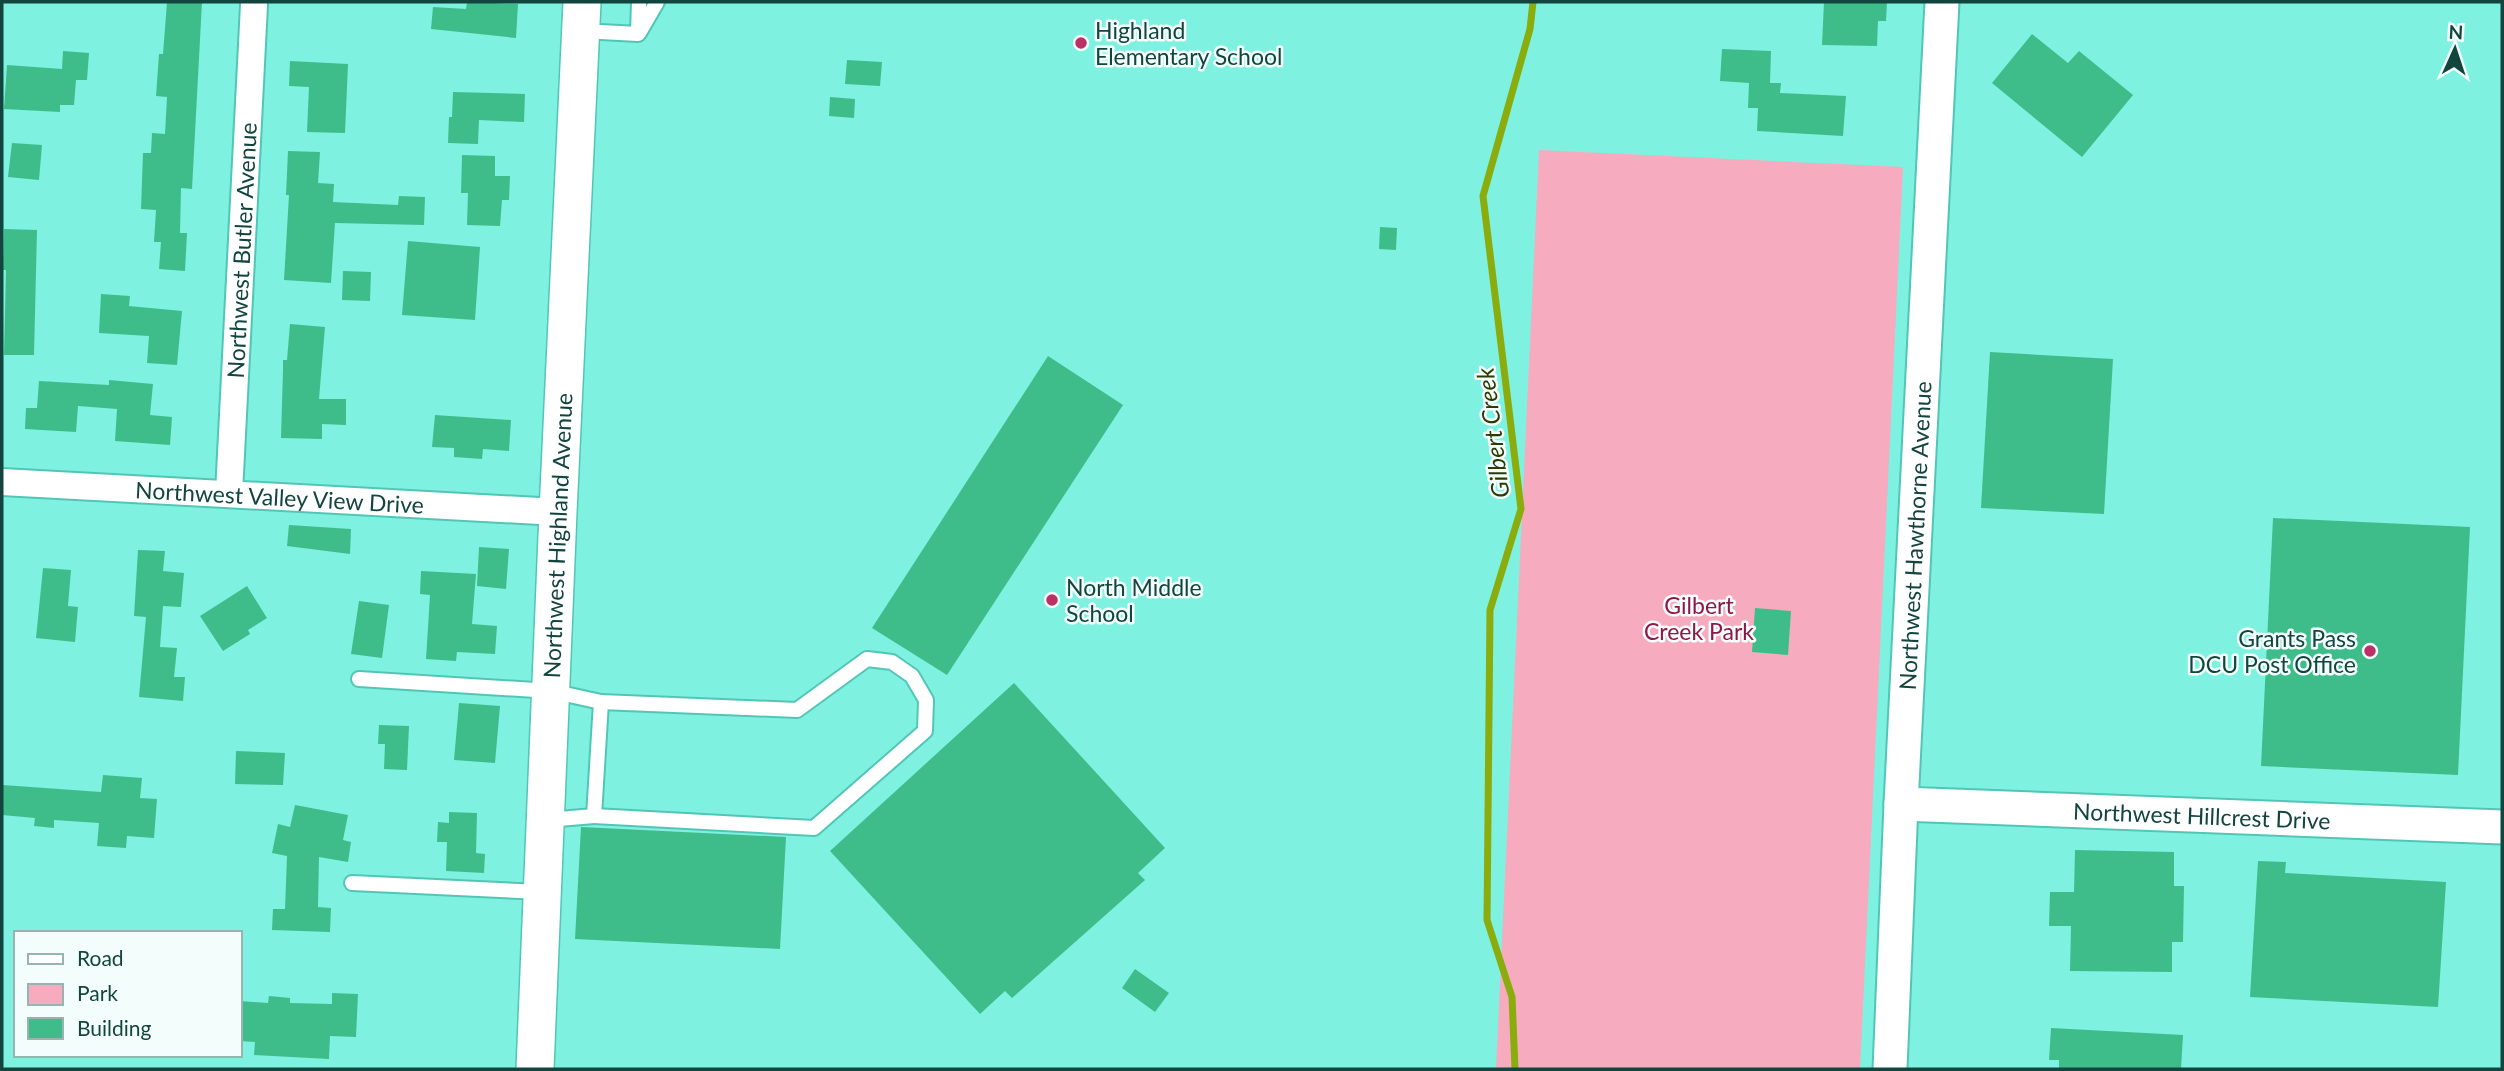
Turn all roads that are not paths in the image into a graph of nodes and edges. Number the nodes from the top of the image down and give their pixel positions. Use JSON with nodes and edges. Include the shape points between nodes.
{"nodes":[{"id":1,"x":639,"y":2,"type":"edge"},
{"id":2,"x":657,"y":2,"type":"edge"},
{"id":3,"x":1941,"y":2,"type":"edge"},
{"id":4,"x":254,"y":5,"type":"dead end"},
{"id":5,"x":581,"y":17,"type":"edge"},
{"id":6,"x":638,"y":34,"type":"junction"},
{"id":7,"x":2,"y":482,"type":"edge"},
{"id":8,"x":229,"y":493,"type":"junction"},
{"id":9,"x":558,"y":512,"type":"junction"},
{"id":10,"x":359,"y":679,"type":"dead end"},
{"id":11,"x":551,"y":691,"type":"junction"},
{"id":12,"x":601,"y":702,"type":"junction"},
{"id":13,"x":1900,"y":804,"type":"junction"},
{"id":14,"x":594,"y":816,"type":"junction"},
{"id":15,"x":545,"y":820,"type":"junction"},
{"id":16,"x":2502,"y":827,"type":"edge"},
{"id":17,"x":352,"y":883,"type":"dead end"},
{"id":18,"x":543,"y":892,"type":"junction"},
{"id":19,"x":535,"y":1069,"type":"edge"},
{"id":20,"x":1890,"y":1069,"type":"edge"}],
"edges":[{"from":1,"to":6,"type":"lane"},
{"from":2,"to":6,"type":"lane"},
{"from":3,"to":13,"type":"street","name":"Northwest Hawthorne Avenue"},
{"from":4,"to":8,"type":"street","name":"Northwest Butler Avenue"},
{"from":5,"to":6,"type":"lane"},
{"from":5,"to":9,"type":"main road","name":"Northwest Highland Avenue"},
{"from":7,"to":8,"type":"street","name":"Northwest Valley View Drive"},
{"from":8,"to":9,"type":"street","name":"Northwest Valley View Drive"},
{"from":9,"to":11,"type":"main road","name":"Northwest Highland Avenue"},
{"from":10,"to":11,"type":"lane"},
{"from":11,"to":12,"type":"lane"},
{"from":11,"to":15,"type":"main road","name":"Northwest Highland Avenue"},
{"from":12,"to":14,"type":"lane"},
{"from":12,"to":14,"type":"lane","via":[[797,710],[867,659],[892,662],[912,676],[926,700],[925,731],[814,828]]},
{"from":13,"to":16,"type":"street","name":"Northwest Hillcrest Drive"},
{"from":13,"to":20,"type":"street","name":"Northwest Hawthorne Avenue"},
{"from":14,"to":15,"type":"lane"},
{"from":15,"to":18,"type":"main road","name":"Northwest Highland Avenue"},
{"from":17,"to":18,"type":"lane"},
{"from":18,"to":19,"type":"main road","name":"Northwest Highland Avenue"}]}
